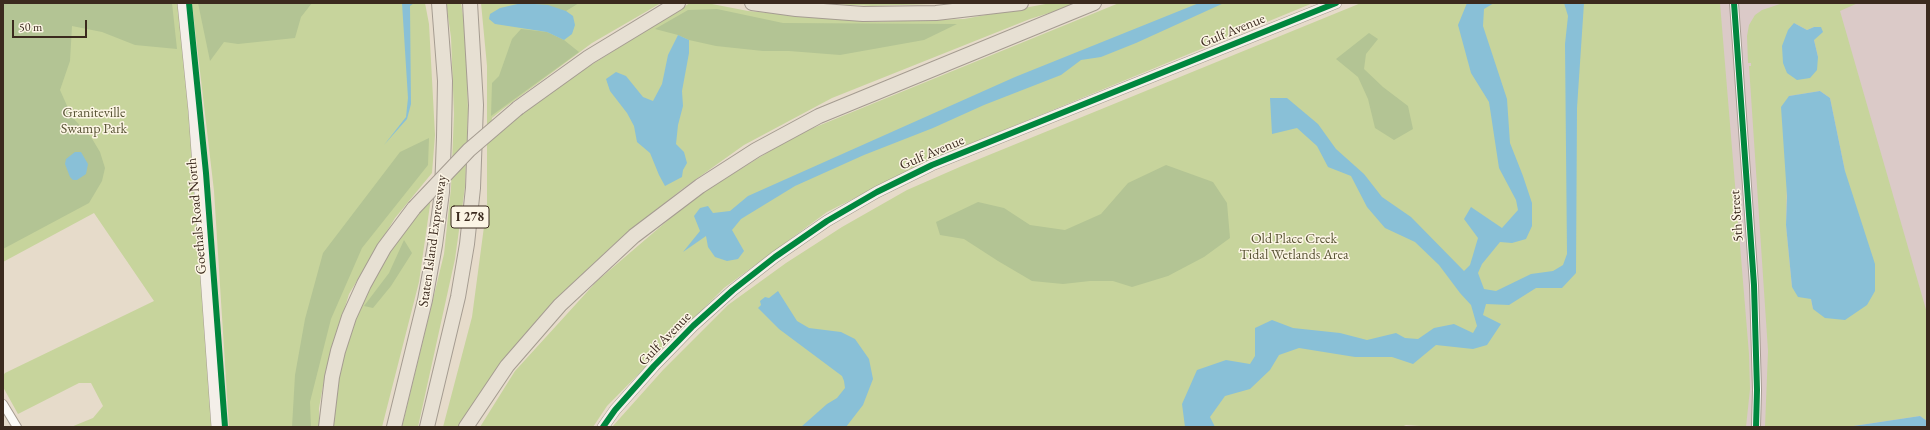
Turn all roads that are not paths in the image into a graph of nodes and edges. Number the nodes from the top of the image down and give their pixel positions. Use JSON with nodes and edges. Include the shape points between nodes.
{"nodes":[{"id":1,"x":183,"y":3,"type":"edge"},
{"id":2,"x":438,"y":3,"type":"edge"},
{"id":3,"x":470,"y":3,"type":"edge"},
{"id":4,"x":678,"y":3,"type":"edge"},
{"id":5,"x":752,"y":3,"type":"edge"},
{"id":6,"x":1021,"y":3,"type":"edge"},
{"id":7,"x":1094,"y":3,"type":"edge"},
{"id":8,"x":1336,"y":3,"type":"edge"},
{"id":9,"x":1734,"y":3,"type":"edge"},
{"id":10,"x":3,"y":404,"type":"edge"},
{"id":11,"x":14,"y":426,"type":"edge"},
{"id":12,"x":218,"y":427,"type":"edge"},
{"id":13,"x":326,"y":427,"type":"edge"},
{"id":14,"x":394,"y":427,"type":"edge"},
{"id":15,"x":427,"y":427,"type":"edge"},
{"id":16,"x":466,"y":427,"type":"edge"},
{"id":17,"x":603,"y":427,"type":"edge"},
{"id":18,"x":1756,"y":427,"type":"edge"}],
"edges":[{"from":1,"to":12,"type":"street","name":"Goethals Road North","via":[[194,111]]},
{"from":2,"to":14,"type":"highway","name":"Staten Island Expressway","via":[[445,81],[442,192],[425,300]]},
{"from":3,"to":15,"type":"highway","number":"I 278","via":[[476,105],[473,188],[458,297]]},
{"from":4,"to":13,"type":"highway","bridge":true,"via":[[589,57],[518,108],[468,150],[414,208],[384,248],[352,311],[335,364]]},
{"from":5,"to":6,"type":"highway","via":[[863,14],[936,13]]},
{"from":7,"to":16,"type":"highway","via":[[819,116],[756,150],[700,186],[634,236],[560,305],[507,366]]},
{"from":8,"to":17,"type":"street","name":"Gulf Avenue","via":[[932,165],[877,192],[827,221],[733,290],[654,366]]},
{"from":9,"to":18,"type":"street","name":"5th Street","via":[[1754,285]]},
{"from":10,"to":11,"type":"street"}]}
